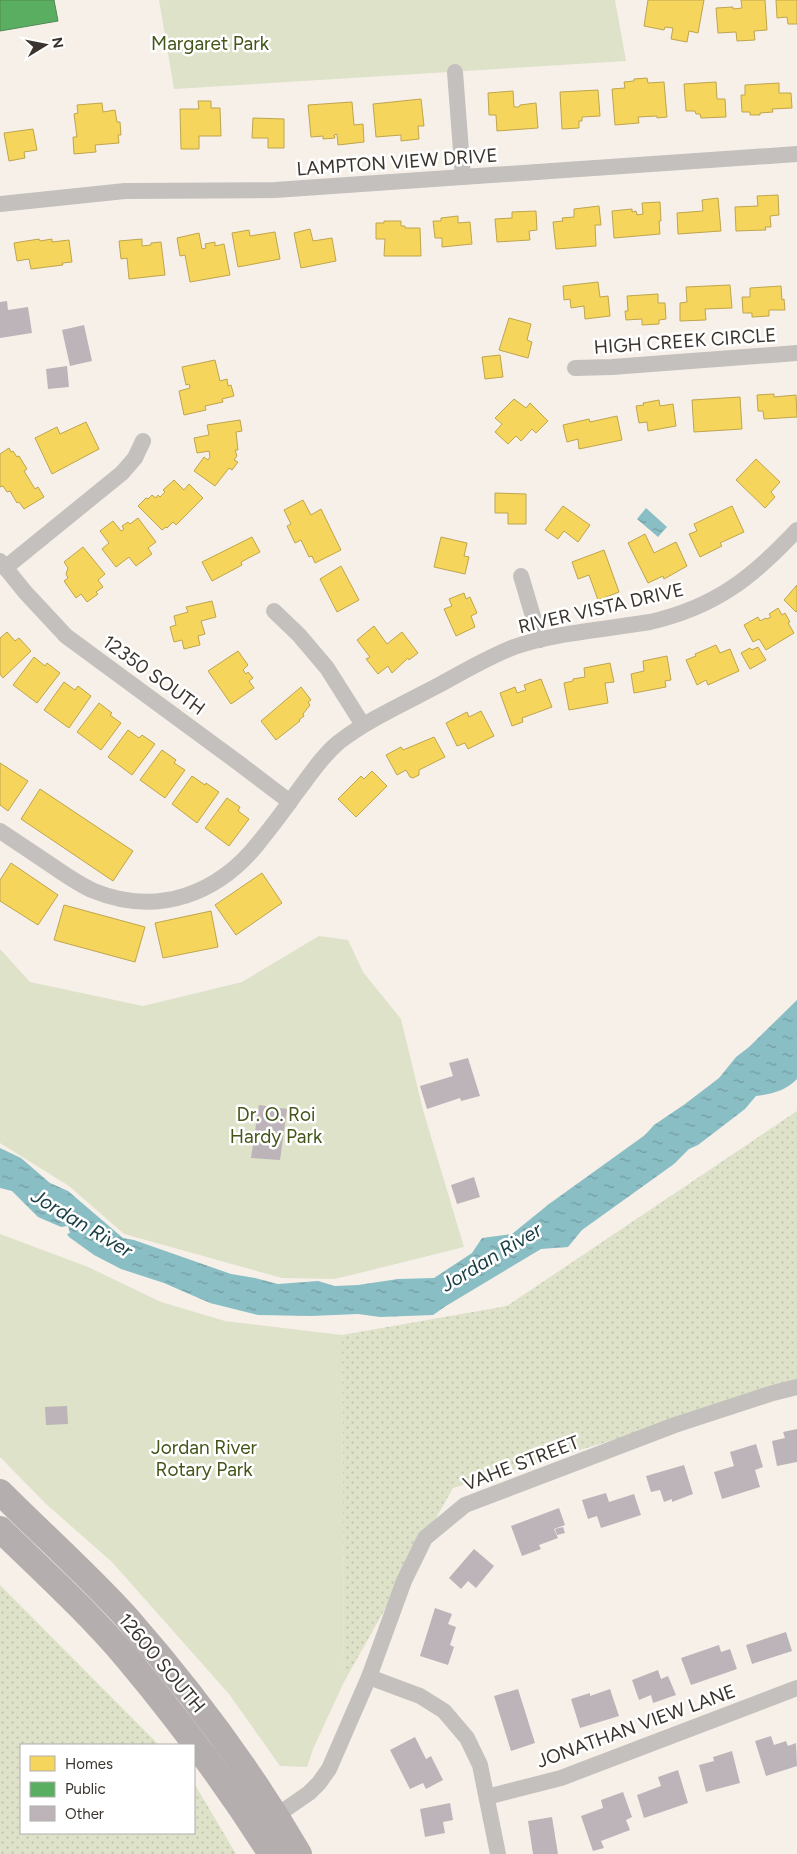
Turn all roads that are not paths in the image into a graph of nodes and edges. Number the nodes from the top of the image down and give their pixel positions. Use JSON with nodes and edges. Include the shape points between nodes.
{"nodes":[{"id":1,"x":455,"y":72,"type":"dead end"},
{"id":2,"x":797,"y":154,"type":"edge"},
{"id":3,"x":463,"y":177,"type":"junction"},
{"id":4,"x":0,"y":204,"type":"edge"},
{"id":5,"x":797,"y":354,"type":"edge"},
{"id":6,"x":575,"y":368,"type":"dead end"},
{"id":7,"x":143,"y":441,"type":"dead end"},
{"id":8,"x":797,"y":530,"type":"edge"},
{"id":9,"x":3,"y":565,"type":"edge"},
{"id":10,"x":521,"y":576,"type":"dead end"},
{"id":11,"x":274,"y":611,"type":"dead end"},
{"id":12,"x":540,"y":640,"type":"junction"},
{"id":13,"x":362,"y":725,"type":"junction"},
{"id":14,"x":290,"y":802,"type":"junction"},
{"id":15,"x":0,"y":831,"type":"edge"},
{"id":16,"x":797,"y":1387,"type":"edge"},
{"id":17,"x":0,"y":1492,"type":"edge"},
{"id":18,"x":0,"y":1529,"type":"edge"},
{"id":19,"x":369,"y":1677,"type":"junction"},
{"id":20,"x":797,"y":1688,"type":"edge"},
{"id":21,"x":487,"y":1797,"type":"junction"},
{"id":22,"x":266,"y":1822,"type":"junction"},
{"id":23,"x":271,"y":1854,"type":"edge"},
{"id":24,"x":299,"y":1854,"type":"edge"},
{"id":25,"x":498,"y":1854,"type":"edge"}],
"edges":[{"from":1,"to":3,"type":"street"},
{"from":2,"to":3,"type":"street","name":"LAMPTON VIEW DRIVE"},
{"from":3,"to":4,"type":"street","name":"LAMPTON VIEW DRIVE","via":[[274,190],[125,191]]},
{"from":5,"to":6,"type":"street","name":"HIGH CREEK CIRCLE"},
{"from":7,"to":9,"type":"street","via":[[135,458],[122,473]]},
{"from":8,"to":12,"type":"street","name":"RIVER VISTA DRIVE","via":[[747,578],[701,605],[650,622]]},
{"from":9,"to":14,"type":"street","name":"12350 SOUTH","via":[[66,636]]},
{"from":10,"to":12,"type":"street"},
{"from":11,"to":13,"type":"street","via":[[327,668]]},
{"from":12,"to":13,"type":"street","name":"RIVER VISTA DRIVE","via":[[490,658]]},
{"from":13,"to":14,"type":"street","name":"RIVER VISTA DRIVE","via":[[317,764]]},
{"from":14,"to":15,"type":"street","name":"RIVER VISTA DRIVE","via":[[258,843],[226,876],[197,892],[151,902],[121,900],[79,884]]},
{"from":16,"to":19,"type":"street","name":"VAHE STREET","via":[[676,1425],[465,1505],[425,1538],[404,1582]]},
{"from":17,"to":22,"type":"main road","name":"12600 SOUTH","via":[[126,1618],[204,1712]]},
{"from":18,"to":22,"type":"main road","name":"12600 SOUTH","via":[[127,1657],[184,1729]]},
{"from":19,"to":21,"type":"street","via":[[420,1696],[444,1711],[467,1738],[480,1765]]},
{"from":19,"to":22,"type":"street","name":"VAHE STREET","via":[[319,1783]]},
{"from":20,"to":21,"type":"street","name":"JONATHAN VIEW LANE","via":[[561,1778]]},
{"from":21,"to":25,"type":"street"},
{"from":22,"to":23,"type":"main road","name":"12600 SOUTH"},
{"from":22,"to":24,"type":"main road","name":"12600 SOUTH"}]}
